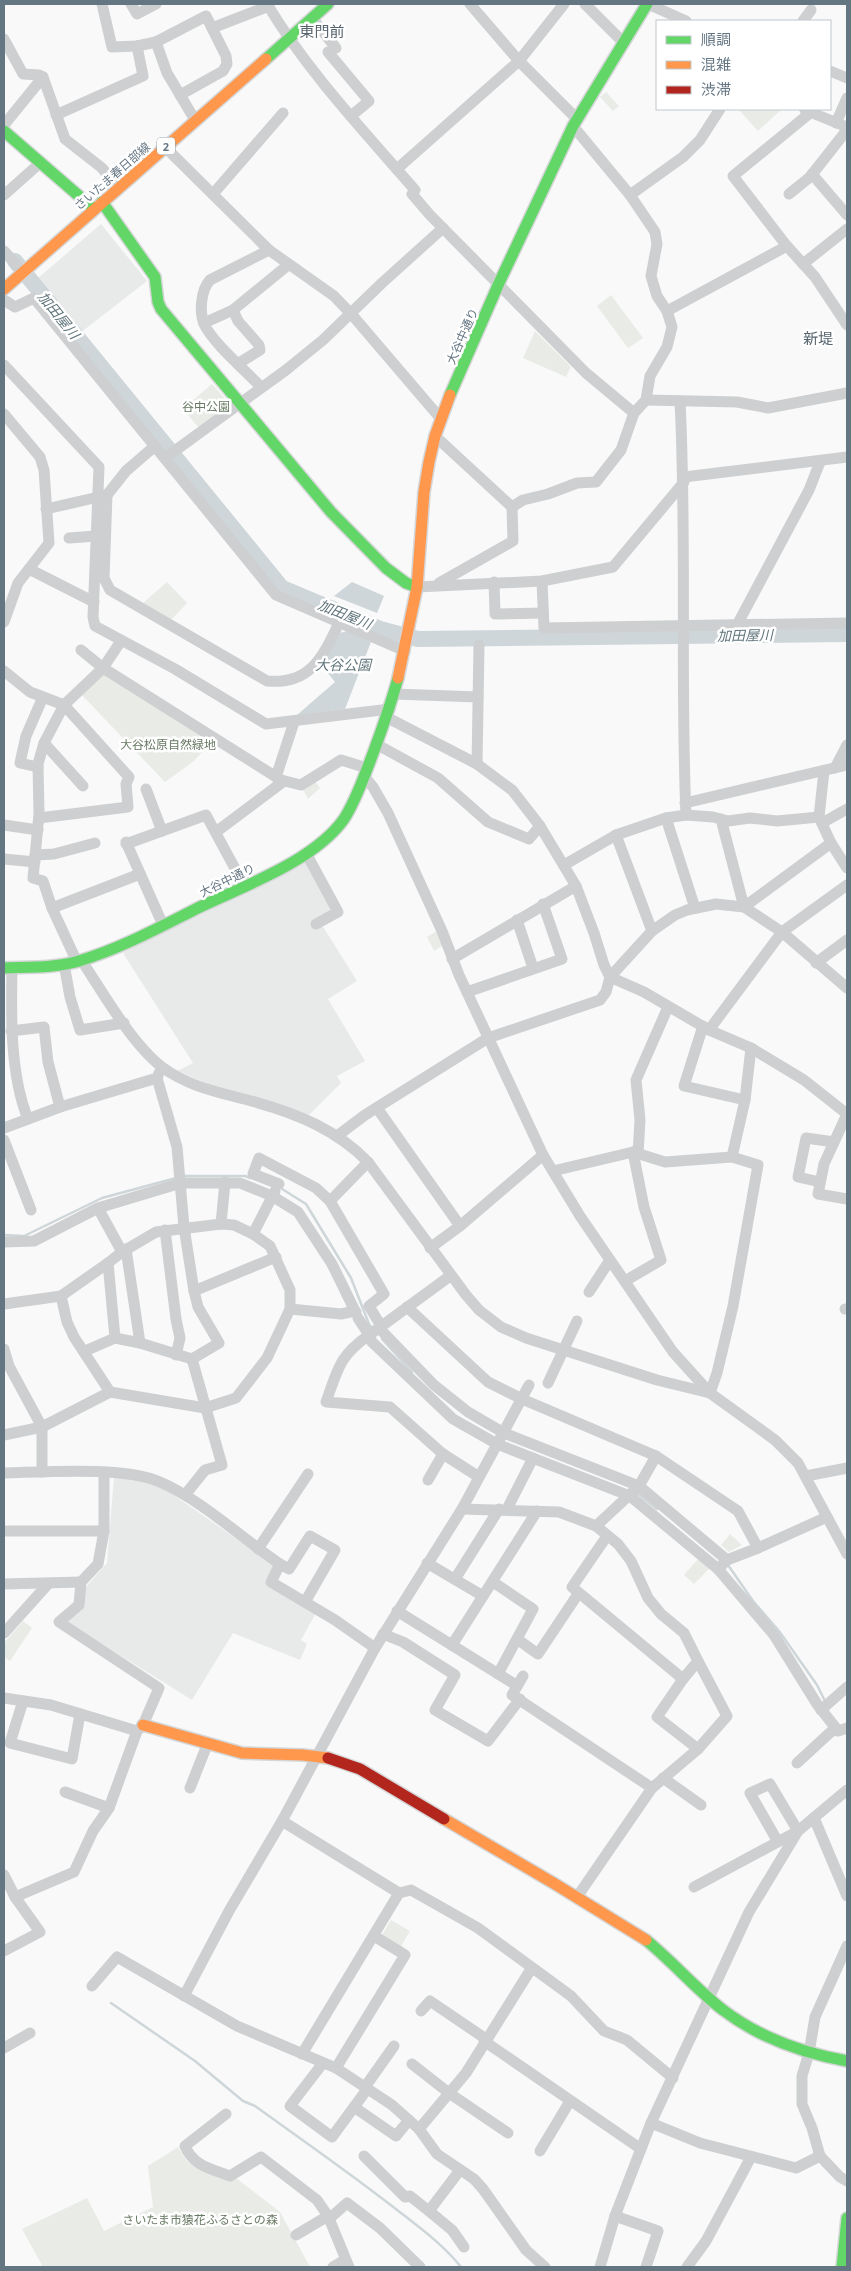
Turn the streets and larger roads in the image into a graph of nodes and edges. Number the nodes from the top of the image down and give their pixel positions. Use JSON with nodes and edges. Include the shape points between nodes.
{"nodes":[{"id":1,"x":102,"y":4,"type":"edge"},
{"id":2,"x":131,"y":4,"type":"edge"},
{"id":3,"x":156,"y":4,"type":"edge"},
{"id":4,"x":328,"y":4,"type":"edge"},
{"id":5,"x":470,"y":4,"type":"edge"},
{"id":6,"x":564,"y":4,"type":"edge"},
{"id":7,"x":585,"y":4,"type":"edge"},
{"id":8,"x":647,"y":4,"type":"edge"},
{"id":9,"x":268,"y":5,"type":"edge"},
{"id":10,"x":811,"y":10,"type":"dead end"},
{"id":11,"x":312,"y":18,"type":"junction"},
{"id":12,"x":684,"y":20,"type":"edge"},
{"id":13,"x":804,"y":20,"type":"edge"},
{"id":14,"x":212,"y":28,"type":"junction"},
{"id":15,"x":288,"y":39,"type":"junction"},
{"id":16,"x":4,"y":40,"type":"edge"},
{"id":17,"x":156,"y":42,"type":"junction"},
{"id":18,"x":624,"y":43,"type":"junction"},
{"id":19,"x":137,"y":46,"type":"junction"},
{"id":20,"x":519,"y":60,"type":"junction"},
{"id":21,"x":831,"y":71,"type":"edge"},
{"id":22,"x":43,"y":77,"type":"junction"},
{"id":23,"x":847,"y":78,"type":"edge"},
{"id":24,"x":180,"y":95,"type":"junction"},
{"id":25,"x":847,"y":98,"type":"edge"},
{"id":26,"x":719,"y":110,"type":"edge"},
{"id":27,"x":807,"y":111,"type":"edge"},
{"id":28,"x":283,"y":113,"type":"dead end"},
{"id":29,"x":56,"y":116,"type":"junction"},
{"id":30,"x":352,"y":116,"type":"junction"},
{"id":31,"x":195,"y":120,"type":"junction"},
{"id":32,"x":575,"y":122,"type":"junction"},
{"id":33,"x":4,"y":125,"type":"edge"},
{"id":34,"x":844,"y":127,"type":"edge"},
{"id":35,"x":4,"y":131,"type":"edge"},
{"id":36,"x":165,"y":147,"type":"junction"},
{"id":37,"x":40,"y":163,"type":"junction"},
{"id":38,"x":397,"y":169,"type":"junction"},
{"id":39,"x":812,"y":174,"type":"junction"},
{"id":40,"x":118,"y":188,"type":"junction"},
{"id":41,"x":212,"y":194,"type":"junction"},
{"id":42,"x":790,"y":194,"type":"dead end"},
{"id":43,"x":4,"y":195,"type":"edge"},
{"id":44,"x":630,"y":195,"type":"junction"},
{"id":45,"x":98,"y":206,"type":"junction"},
{"id":46,"x":847,"y":215,"type":"edge"},
{"id":47,"x":443,"y":228,"type":"junction"},
{"id":48,"x":847,"y":229,"type":"edge"},
{"id":49,"x":787,"y":246,"type":"junction"},
{"id":50,"x":269,"y":250,"type":"junction"},
{"id":51,"x":4,"y":251,"type":"edge"},
{"id":52,"x":803,"y":264,"type":"junction"},
{"id":53,"x":288,"y":265,"type":"junction"},
{"id":54,"x":22,"y":272,"type":"junction"},
{"id":55,"x":499,"y":283,"type":"junction"},
{"id":56,"x":4,"y":289,"type":"edge"},
{"id":57,"x":4,"y":300,"type":"edge"},
{"id":58,"x":233,"y":310,"type":"junction"},
{"id":59,"x":667,"y":311,"type":"junction"},
{"id":60,"x":350,"y":313,"type":"junction"},
{"id":61,"x":204,"y":323,"type":"junction"},
{"id":62,"x":847,"y":325,"type":"edge"},
{"id":63,"x":239,"y":363,"type":"junction"},
{"id":64,"x":4,"y":365,"type":"edge"},
{"id":65,"x":262,"y":387,"type":"junction"},
{"id":66,"x":847,"y":393,"type":"edge"},
{"id":67,"x":646,"y":400,"type":"junction"},
{"id":68,"x":680,"y":401,"type":"junction"},
{"id":69,"x":239,"y":403,"type":"junction"},
{"id":70,"x":634,"y":413,"type":"junction"},
{"id":71,"x":4,"y":414,"type":"edge"},
{"id":72,"x":441,"y":419,"type":"junction"},
{"id":73,"x":435,"y":436,"type":"junction"},
{"id":74,"x":155,"y":446,"type":"junction"},
{"id":75,"x":847,"y":457,"type":"edge"},
{"id":76,"x":165,"y":458,"type":"junction"},
{"id":77,"x":820,"y":462,"type":"junction"},
{"id":78,"x":684,"y":479,"type":"junction"},
{"id":79,"x":103,"y":496,"type":"junction"},
{"id":80,"x":512,"y":507,"type":"junction"},
{"id":81,"x":46,"y":509,"type":"junction"},
{"id":82,"x":96,"y":536,"type":"junction"},
{"id":83,"x":69,"y":538,"type":"dead end"},
{"id":84,"x":29,"y":569,"type":"junction"},
{"id":85,"x":542,"y":580,"type":"junction"},
{"id":86,"x":494,"y":582,"type":"junction"},
{"id":87,"x":436,"y":585,"type":"junction"},
{"id":88,"x":417,"y":587,"type":"junction"},
{"id":89,"x":94,"y":602,"type":"junction"},
{"id":90,"x":543,"y":613,"type":"junction"},
{"id":91,"x":4,"y":622,"type":"edge"},
{"id":92,"x":339,"y":623,"type":"junction"},
{"id":93,"x":847,"y":623,"type":"edge"},
{"id":94,"x":737,"y":625,"type":"junction"},
{"id":95,"x":683,"y":633,"type":"junction"},
{"id":96,"x":121,"y":641,"type":"junction"},
{"id":97,"x":479,"y":645,"type":"dead end"},
{"id":98,"x":81,"y":650,"type":"dead end"},
{"id":99,"x":405,"y":651,"type":"junction"},
{"id":100,"x":103,"y":668,"type":"junction"},
{"id":101,"x":4,"y":672,"type":"edge"},
{"id":102,"x":394,"y":694,"type":"junction"},
{"id":103,"x":42,"y":697,"type":"junction"},
{"id":104,"x":478,"y":697,"type":"junction"},
{"id":105,"x":64,"y":705,"type":"junction"},
{"id":106,"x":388,"y":713,"type":"junction"},
{"id":107,"x":294,"y":722,"type":"junction"},
{"id":108,"x":44,"y":742,"type":"junction"},
{"id":109,"x":376,"y":744,"type":"junction"},
{"id":110,"x":847,"y":745,"type":"edge"},
{"id":111,"x":477,"y":764,"type":"junction"},
{"id":112,"x":847,"y":765,"type":"edge"},
{"id":113,"x":38,"y":767,"type":"junction"},
{"id":114,"x":830,"y":770,"type":"junction"},
{"id":115,"x":365,"y":772,"type":"junction"},
{"id":116,"x":280,"y":779,"type":"junction"},
{"id":117,"x":83,"y":786,"type":"dead end"},
{"id":118,"x":146,"y":789,"type":"dead end"},
{"id":119,"x":686,"y":809,"type":"junction"},
{"id":120,"x":847,"y":809,"type":"edge"},
{"id":121,"x":666,"y":818,"type":"junction"},
{"id":122,"x":721,"y":819,"type":"junction"},
{"id":123,"x":821,"y":820,"type":"junction"},
{"id":124,"x":38,"y":824,"type":"junction"},
{"id":125,"x":4,"y":825,"type":"edge"},
{"id":126,"x":540,"y":826,"type":"junction"},
{"id":127,"x":162,"y":831,"type":"junction"},
{"id":128,"x":216,"y":832,"type":"junction"},
{"id":129,"x":616,"y":835,"type":"junction"},
{"id":130,"x":95,"y":843,"type":"dead end"},
{"id":131,"x":831,"y":843,"type":"junction"},
{"id":132,"x":306,"y":853,"type":"junction"},
{"id":133,"x":4,"y":859,"type":"edge"},
{"id":134,"x":35,"y":859,"type":"junction"},
{"id":135,"x":564,"y":865,"type":"junction"},
{"id":136,"x":847,"y":868,"type":"edge"},
{"id":137,"x":140,"y":874,"type":"junction"},
{"id":138,"x":847,"y":885,"type":"edge"},
{"id":139,"x":576,"y":886,"type":"junction"},
{"id":140,"x":246,"y":887,"type":"junction"},
{"id":141,"x":543,"y":904,"type":"junction"},
{"id":142,"x":744,"y":907,"type":"junction"},
{"id":143,"x":52,"y":908,"type":"junction"},
{"id":144,"x":694,"y":908,"type":"junction"},
{"id":145,"x":517,"y":920,"type":"junction"},
{"id":146,"x":316,"y":924,"type":"dead end"},
{"id":147,"x":163,"y":925,"type":"junction"},
{"id":148,"x":652,"y":931,"type":"junction"},
{"id":149,"x":782,"y":932,"type":"junction"},
{"id":150,"x":847,"y":940,"type":"edge"},
{"id":151,"x":452,"y":959,"type":"junction"},
{"id":152,"x":80,"y":961,"type":"junction"},
{"id":153,"x":816,"y":963,"type":"junction"},
{"id":154,"x":64,"y":964,"type":"junction"},
{"id":155,"x":8,"y":968,"type":"edge"},
{"id":156,"x":534,"y":968,"type":"junction"},
{"id":157,"x":610,"y":976,"type":"junction"},
{"id":158,"x":847,"y":988,"type":"edge"},
{"id":159,"x":467,"y":992,"type":"junction"},
{"id":160,"x":668,"y":1007,"type":"junction"},
{"id":161,"x":124,"y":1023,"type":"junction"},
{"id":162,"x":706,"y":1028,"type":"junction"},
{"id":163,"x":11,"y":1031,"type":"junction"},
{"id":164,"x":488,"y":1038,"type":"junction"},
{"id":165,"x":751,"y":1048,"type":"junction"},
{"id":166,"x":9,"y":1054,"type":"edge"},
{"id":167,"x":162,"y":1067,"type":"junction"},
{"id":168,"x":157,"y":1078,"type":"junction"},
{"id":169,"x":745,"y":1100,"type":"junction"},
{"id":170,"x":60,"y":1107,"type":"junction"},
{"id":171,"x":377,"y":1108,"type":"junction"},
{"id":172,"x":847,"y":1114,"type":"edge"},
{"id":173,"x":28,"y":1119,"type":"junction"},
{"id":174,"x":4,"y":1128,"type":"edge"},
{"id":175,"x":338,"y":1136,"type":"junction"},
{"id":176,"x":4,"y":1140,"type":"edge"},
{"id":177,"x":834,"y":1142,"type":"junction"},
{"id":178,"x":636,"y":1153,"type":"junction"},
{"id":179,"x":543,"y":1155,"type":"junction"},
{"id":180,"x":732,"y":1157,"type":"junction"},
{"id":181,"x":368,"y":1162,"type":"junction"},
{"id":182,"x":9,"y":1170,"type":"edge"},
{"id":183,"x":286,"y":1171,"type":"junction"},
{"id":184,"x":553,"y":1171,"type":"junction"},
{"id":185,"x":180,"y":1178,"type":"junction"},
{"id":186,"x":225,"y":1182,"type":"junction"},
{"id":187,"x":820,"y":1182,"type":"junction"},
{"id":188,"x":276,"y":1188,"type":"junction"},
{"id":189,"x":847,"y":1199,"type":"edge"},
{"id":190,"x":330,"y":1201,"type":"junction"},
{"id":191,"x":98,"y":1208,"type":"junction"},
{"id":192,"x":30,"y":1210,"type":"dead end"},
{"id":193,"x":221,"y":1224,"type":"junction"},
{"id":194,"x":460,"y":1226,"type":"junction"},
{"id":195,"x":184,"y":1227,"type":"junction"},
{"id":196,"x":166,"y":1230,"type":"junction"},
{"id":197,"x":253,"y":1234,"type":"junction"},
{"id":198,"x":4,"y":1242,"type":"edge"},
{"id":199,"x":430,"y":1248,"type":"junction"},
{"id":200,"x":124,"y":1250,"type":"junction"},
{"id":201,"x":276,"y":1257,"type":"junction"},
{"id":202,"x":610,"y":1260,"type":"junction"},
{"id":203,"x":108,"y":1264,"type":"junction"},
{"id":204,"x":450,"y":1276,"type":"junction"},
{"id":205,"x":625,"y":1281,"type":"junction"},
{"id":206,"x":194,"y":1291,"type":"junction"},
{"id":207,"x":589,"y":1292,"type":"dead end"},
{"id":208,"x":61,"y":1296,"type":"junction"},
{"id":209,"x":4,"y":1304,"type":"edge"},
{"id":210,"x":408,"y":1307,"type":"junction"},
{"id":211,"x":290,"y":1309,"type":"junction"},
{"id":212,"x":356,"y":1313,"type":"junction"},
{"id":213,"x":577,"y":1321,"type":"dead end"},
{"id":214,"x":376,"y":1330,"type":"junction"},
{"id":215,"x":115,"y":1338,"type":"junction"},
{"id":216,"x":140,"y":1343,"type":"junction"},
{"id":217,"x":4,"y":1349,"type":"edge"},
{"id":218,"x":85,"y":1351,"type":"junction"},
{"id":219,"x":563,"y":1351,"type":"junction"},
{"id":220,"x":176,"y":1355,"type":"junction"},
{"id":221,"x":192,"y":1359,"type":"junction"},
{"id":222,"x":548,"y":1384,"type":"dead end"},
{"id":223,"x":529,"y":1385,"type":"dead end"},
{"id":224,"x":110,"y":1392,"type":"junction"},
{"id":225,"x":710,"y":1393,"type":"junction"},
{"id":226,"x":522,"y":1399,"type":"junction"},
{"id":227,"x":205,"y":1408,"type":"junction"},
{"id":228,"x":42,"y":1427,"type":"junction"},
{"id":229,"x":4,"y":1434,"type":"edge"},
{"id":230,"x":501,"y":1438,"type":"junction"},
{"id":231,"x":443,"y":1454,"type":"junction"},
{"id":232,"x":656,"y":1456,"type":"junction"},
{"id":233,"x":533,"y":1458,"type":"junction"},
{"id":234,"x":847,"y":1468,"type":"edge"},
{"id":235,"x":42,"y":1472,"type":"junction"},
{"id":236,"x":4,"y":1473,"type":"edge"},
{"id":237,"x":104,"y":1473,"type":"junction"},
{"id":238,"x":308,"y":1474,"type":"dead end"},
{"id":239,"x":479,"y":1476,"type":"junction"},
{"id":240,"x":806,"y":1476,"type":"junction"},
{"id":241,"x":428,"y":1480,"type":"dead end"},
{"id":242,"x":634,"y":1491,"type":"junction"},
{"id":243,"x":185,"y":1495,"type":"junction"},
{"id":244,"x":462,"y":1509,"type":"junction"},
{"id":245,"x":503,"y":1509,"type":"junction"},
{"id":246,"x":536,"y":1511,"type":"junction"},
{"id":247,"x":827,"y":1517,"type":"junction"},
{"id":248,"x":596,"y":1526,"type":"junction"},
{"id":249,"x":4,"y":1531,"type":"edge"},
{"id":250,"x":104,"y":1531,"type":"junction"},
{"id":251,"x":607,"y":1536,"type":"junction"},
{"id":252,"x":758,"y":1548,"type":"junction"},
{"id":253,"x":258,"y":1549,"type":"junction"},
{"id":254,"x":847,"y":1554,"type":"edge"},
{"id":255,"x":427,"y":1563,"type":"junction"},
{"id":256,"x":724,"y":1563,"type":"junction"},
{"id":257,"x":280,"y":1564,"type":"junction"},
{"id":258,"x":455,"y":1579,"type":"junction"},
{"id":259,"x":81,"y":1582,"type":"junction"},
{"id":260,"x":493,"y":1582,"type":"junction"},
{"id":261,"x":4,"y":1584,"type":"edge"},
{"id":262,"x":48,"y":1584,"type":"junction"},
{"id":263,"x":578,"y":1594,"type":"junction"},
{"id":264,"x":483,"y":1596,"type":"junction"},
{"id":265,"x":305,"y":1602,"type":"junction"},
{"id":266,"x":396,"y":1611,"type":"junction"},
{"id":267,"x":4,"y":1633,"type":"edge"},
{"id":268,"x":384,"y":1634,"type":"junction"},
{"id":269,"x":517,"y":1639,"type":"junction"},
{"id":270,"x":452,"y":1645,"type":"junction"},
{"id":271,"x":375,"y":1648,"type":"junction"},
{"id":272,"x":698,"y":1661,"type":"junction"},
{"id":273,"x":498,"y":1674,"type":"junction"},
{"id":274,"x":683,"y":1679,"type":"junction"},
{"id":275,"x":847,"y":1687,"type":"edge"},
{"id":276,"x":4,"y":1698,"type":"edge"},
{"id":277,"x":520,"y":1699,"type":"junction"},
{"id":278,"x":23,"y":1701,"type":"junction"},
{"id":279,"x":821,"y":1710,"type":"junction"},
{"id":280,"x":80,"y":1714,"type":"junction"},
{"id":281,"x":844,"y":1727,"type":"edge"},
{"id":282,"x":140,"y":1728,"type":"junction"},
{"id":283,"x":207,"y":1745,"type":"junction"},
{"id":284,"x":698,"y":1749,"type":"junction"},
{"id":285,"x":318,"y":1755,"type":"junction"},
{"id":286,"x":797,"y":1763,"type":"dead end"},
{"id":287,"x":663,"y":1778,"type":"junction"},
{"id":288,"x":190,"y":1788,"type":"dead end"},
{"id":289,"x":652,"y":1788,"type":"junction"},
{"id":290,"x":847,"y":1790,"type":"edge"},
{"id":291,"x":65,"y":1792,"type":"dead end"},
{"id":292,"x":701,"y":1805,"type":"dead end"},
{"id":293,"x":109,"y":1808,"type":"junction"},
{"id":294,"x":814,"y":1818,"type":"junction"},
{"id":295,"x":282,"y":1821,"type":"junction"},
{"id":296,"x":798,"y":1831,"type":"junction"},
{"id":297,"x":778,"y":1842,"type":"junction"},
{"id":298,"x":4,"y":1875,"type":"edge"},
{"id":299,"x":694,"y":1887,"type":"dead end"},
{"id":300,"x":399,"y":1893,"type":"junction"},
{"id":301,"x":847,"y":1896,"type":"edge"},
{"id":302,"x":16,"y":1897,"type":"junction"},
{"id":303,"x":577,"y":1897,"type":"junction"},
{"id":304,"x":374,"y":1936,"type":"junction"},
{"id":305,"x":847,"y":1946,"type":"edge"},
{"id":306,"x":4,"y":1951,"type":"edge"},
{"id":307,"x":531,"y":1969,"type":"junction"},
{"id":308,"x":92,"y":1986,"type":"dead end"},
{"id":309,"x":184,"y":1996,"type":"junction"},
{"id":310,"x":709,"y":1998,"type":"junction"},
{"id":311,"x":421,"y":2012,"type":"dead end"},
{"id":312,"x":30,"y":2033,"type":"dead end"},
{"id":313,"x":485,"y":2040,"type":"junction"},
{"id":314,"x":394,"y":2046,"type":"dead end"},
{"id":315,"x":4,"y":2048,"type":"edge"},
{"id":316,"x":809,"y":2053,"type":"junction"},
{"id":317,"x":302,"y":2054,"type":"junction"},
{"id":318,"x":847,"y":2061,"type":"edge"},
{"id":319,"x":323,"y":2063,"type":"junction"},
{"id":320,"x":412,"y":2064,"type":"dead end"},
{"id":321,"x":336,"y":2068,"type":"junction"},
{"id":322,"x":673,"y":2078,"type":"junction"},
{"id":323,"x":367,"y":2088,"type":"junction"},
{"id":324,"x":449,"y":2093,"type":"junction"},
{"id":325,"x":570,"y":2101,"type":"junction"},
{"id":326,"x":354,"y":2107,"type":"junction"},
{"id":327,"x":226,"y":2114,"type":"dead end"},
{"id":328,"x":409,"y":2120,"type":"junction"},
{"id":329,"x":651,"y":2123,"type":"junction"},
{"id":330,"x":419,"y":2129,"type":"junction"},
{"id":331,"x":508,"y":2133,"type":"dead end"},
{"id":332,"x":641,"y":2149,"type":"junction"},
{"id":333,"x":540,"y":2151,"type":"dead end"},
{"id":334,"x":364,"y":2156,"type":"dead end"},
{"id":335,"x":751,"y":2156,"type":"junction"},
{"id":336,"x":820,"y":2156,"type":"junction"},
{"id":337,"x":460,"y":2170,"type":"junction"},
{"id":338,"x":847,"y":2181,"type":"edge"},
{"id":339,"x":429,"y":2211,"type":"junction"},
{"id":340,"x":615,"y":2216,"type":"junction"},
{"id":341,"x":329,"y":2218,"type":"junction"},
{"id":342,"x":847,"y":2218,"type":"edge"},
{"id":343,"x":296,"y":2235,"type":"dead end"},
{"id":344,"x":464,"y":2247,"type":"dead end"},
{"id":345,"x":347,"y":2263,"type":"edge"},
{"id":346,"x":333,"y":2267,"type":"edge"},
{"id":347,"x":420,"y":2267,"type":"edge"},
{"id":348,"x":545,"y":2267,"type":"edge"},
{"id":349,"x":600,"y":2267,"type":"edge"},
{"id":350,"x":646,"y":2267,"type":"edge"},
{"id":351,"x":687,"y":2267,"type":"edge"},
{"id":352,"x":842,"y":2267,"type":"edge"}],
"edges":[{"from":1,"to":19,"type":"street","via":[[112,48]]},
{"from":2,"to":3,"type":"street","via":[[137,14]]},
{"from":4,"to":11,"type":"street","name":"さいたま春日部線","number":"2"},
{"from":5,"to":20,"type":"street"},
{"from":6,"to":20,"type":"street"},
{"from":7,"to":18,"type":"street"},
{"from":8,"to":12,"type":"street"},
{"from":8,"to":18,"type":"street","name":"大谷中通り"},
{"from":9,"to":14,"type":"street"},
{"from":9,"to":15,"type":"street"},
{"from":10,"to":13,"type":"street"},
{"from":11,"to":15,"type":"street","name":"さいたま春日部線","number":"2"},
{"from":11,"to":30,"type":"street","via":[[369,101]]},
{"from":14,"to":17,"type":"street","via":[[206,16]]},
{"from":14,"to":24,"type":"street","via":[[227,64],[223,70]]},
{"from":15,"to":30,"type":"street"},
{"from":15,"to":31,"type":"street","name":"さいたま春日部線","number":"2"},
{"from":16,"to":22,"type":"street","via":[[23,74]]},
{"from":17,"to":19,"type":"street"},
{"from":17,"to":24,"type":"street","via":[[167,73]]},
{"from":18,"to":32,"type":"street","name":"大谷中通り"},
{"from":19,"to":29,"type":"street","via":[[143,76]]},
{"from":20,"to":32,"type":"street"},
{"from":20,"to":38,"type":"street"},
{"from":21,"to":23,"type":"street"},
{"from":22,"to":29,"type":"street"},
{"from":22,"to":33,"type":"street"},
{"from":24,"to":31,"type":"street"},
{"from":25,"to":34,"type":"street"},
{"from":26,"to":44,"type":"street","via":[[700,140],[684,156]]},
{"from":27,"to":34,"type":"street"},
{"from":27,"to":49,"type":"street","via":[[733,176]]},
{"from":28,"to":41,"type":"street"},
{"from":29,"to":40,"type":"street","via":[[65,139],[102,168]]},
{"from":30,"to":38,"type":"street"},
{"from":31,"to":36,"type":"street","name":"さいたま春日部線","number":"2"},
{"from":32,"to":44,"type":"street"},
{"from":32,"to":55,"type":"street","name":"大谷中通り"},
{"from":34,"to":39,"type":"street"},
{"from":35,"to":37,"type":"street"},
{"from":36,"to":40,"type":"street","name":"さいたま春日部線","number":"2"},
{"from":36,"to":41,"type":"street"},
{"from":37,"to":43,"type":"street"},
{"from":37,"to":45,"type":"street"},
{"from":38,"to":47,"type":"street","via":[[415,190],[412,194]]},
{"from":39,"to":42,"type":"street"},
{"from":39,"to":46,"type":"street"},
{"from":40,"to":45,"type":"street","name":"さいたま春日部線","number":"2"},
{"from":41,"to":50,"type":"street"},
{"from":44,"to":59,"type":"street","via":[[654,232],[657,244],[651,276],[657,296]]},
{"from":45,"to":54,"type":"street","name":"さいたま春日部線","number":"2"},
{"from":45,"to":69,"type":"street","via":[[155,277],[157,302],[161,309]]},
{"from":47,"to":55,"type":"street"},
{"from":47,"to":60,"type":"street"},
{"from":48,"to":52,"type":"street"},
{"from":49,"to":52,"type":"street"},
{"from":49,"to":59,"type":"street"},
{"from":50,"to":53,"type":"street"},
{"from":50,"to":61,"type":"street","via":[[210,280],[203,287]]},
{"from":51,"to":54,"type":"street"},
{"from":52,"to":62,"type":"street"},
{"from":53,"to":58,"type":"street"},
{"from":53,"to":60,"type":"street","via":[[334,296]]},
{"from":54,"to":56,"type":"street","name":"さいたま春日部線","number":"2"},
{"from":55,"to":70,"type":"street","via":[[586,373]]},
{"from":55,"to":72,"type":"street","name":"大谷中通り"},
{"from":57,"to":74,"type":"street","via":[[15,307],[34,298]]},
{"from":58,"to":61,"type":"street"},
{"from":58,"to":63,"type":"street","via":[[260,350]]},
{"from":59,"to":67,"type":"street","via":[[672,327],[667,347],[650,376]]},
{"from":60,"to":65,"type":"street","via":[[323,340]]},
{"from":60,"to":72,"type":"street"},
{"from":61,"to":63,"type":"street"},
{"from":63,"to":65,"type":"street"},
{"from":64,"to":79,"type":"street","via":[[99,467]]},
{"from":65,"to":69,"type":"street"},
{"from":66,"to":68,"type":"street","via":[[768,408],[737,402]]},
{"from":67,"to":68,"type":"street"},
{"from":67,"to":70,"type":"street"},
{"from":68,"to":78,"type":"street"},
{"from":69,"to":76,"type":"street"},
{"from":69,"to":88,"type":"street","via":[[331,512],[386,568]]},
{"from":70,"to":80,"type":"street","via":[[621,450],[596,482],[576,483],[523,500]]},
{"from":71,"to":81,"type":"street","via":[[40,457]]},
{"from":72,"to":73,"type":"street","name":"大谷中通り"},
{"from":73,"to":80,"type":"street"},
{"from":73,"to":88,"type":"street","name":"大谷中通り","via":[[424,492]]},
{"from":74,"to":76,"type":"street"},
{"from":74,"to":79,"type":"street"},
{"from":75,"to":77,"type":"street"},
{"from":76,"to":92,"type":"street","via":[[276,595]]},
{"from":77,"to":78,"type":"street"},
{"from":77,"to":94,"type":"street","via":[[809,490]]},
{"from":78,"to":85,"type":"street","via":[[613,566]]},
{"from":78,"to":95,"type":"street"},
{"from":79,"to":81,"type":"street"},
{"from":79,"to":82,"type":"street"},
{"from":79,"to":92,"type":"street","via":[[104,578],[110,590],[268,681],[282,682],[305,674],[322,659]]},
{"from":80,"to":87,"type":"street","via":[[513,542]]},
{"from":81,"to":84,"type":"street","via":[[49,543]]},
{"from":82,"to":83,"type":"street"},
{"from":82,"to":89,"type":"street"},
{"from":84,"to":89,"type":"street"},
{"from":84,"to":91,"type":"street","via":[[18,583]]},
{"from":85,"to":86,"type":"street"},
{"from":85,"to":90,"type":"street"},
{"from":86,"to":87,"type":"street"},
{"from":86,"to":90,"type":"street","via":[[495,614]]},
{"from":87,"to":88,"type":"street"},
{"from":88,"to":99,"type":"street","name":"大谷中通り"},
{"from":89,"to":96,"type":"street","via":[[95,626]]},
{"from":90,"to":95,"type":"street","via":[[544,628]]},
{"from":92,"to":99,"type":"street"},
{"from":93,"to":94,"type":"street"},
{"from":94,"to":95,"type":"street"},
{"from":95,"to":119,"type":"street"},
{"from":96,"to":100,"type":"street"},
{"from":96,"to":107,"type":"street","via":[[175,668],[266,724]]},
{"from":97,"to":104,"type":"street"},
{"from":98,"to":100,"type":"street"},
{"from":99,"to":102,"type":"street","name":"大谷中通り"},
{"from":100,"to":105,"type":"street"},
{"from":100,"to":116,"type":"street"},
{"from":101,"to":103,"type":"street"},
{"from":102,"to":104,"type":"street"},
{"from":102,"to":106,"type":"street","name":"大谷中通り"},
{"from":103,"to":105,"type":"street"},
{"from":103,"to":113,"type":"street","via":[[26,736],[20,763]]},
{"from":104,"to":111,"type":"street"},
{"from":105,"to":108,"type":"street"},
{"from":105,"to":124,"type":"street","via":[[128,777],[128,807]]},
{"from":106,"to":107,"type":"street"},
{"from":106,"to":109,"type":"street","name":"大谷中通り"},
{"from":106,"to":111,"type":"street"},
{"from":107,"to":116,"type":"street"},
{"from":108,"to":113,"type":"street"},
{"from":108,"to":117,"type":"street"},
{"from":109,"to":115,"type":"street","name":"大谷中通り"},
{"from":109,"to":126,"type":"street","via":[[438,778],[488,822],[529,839]]},
{"from":110,"to":114,"type":"street"},
{"from":111,"to":126,"type":"street","via":[[512,790]]},
{"from":112,"to":114,"type":"street"},
{"from":113,"to":124,"type":"street"},
{"from":114,"to":119,"type":"street"},
{"from":114,"to":123,"type":"street"},
{"from":115,"to":116,"type":"street","via":[[341,760],[301,784]]},
{"from":115,"to":132,"type":"street","name":"大谷中通り","via":[[344,818],[333,832]]},
{"from":115,"to":151,"type":"street","via":[[388,813]]},
{"from":116,"to":128,"type":"street"},
{"from":118,"to":127,"type":"street"},
{"from":119,"to":121,"type":"street"},
{"from":119,"to":122,"type":"street"},
{"from":120,"to":123,"type":"street"},
{"from":121,"to":129,"type":"street"},
{"from":121,"to":144,"type":"street"},
{"from":122,"to":123,"type":"street"},
{"from":122,"to":142,"type":"street"},
{"from":123,"to":131,"type":"street"},
{"from":124,"to":125,"type":"street"},
{"from":124,"to":134,"type":"street"},
{"from":126,"to":135,"type":"street"},
{"from":127,"to":128,"type":"street","via":[[206,815]]},
{"from":127,"to":137,"type":"street","via":[[126,843]]},
{"from":128,"to":140,"type":"street"},
{"from":129,"to":135,"type":"street"},
{"from":129,"to":148,"type":"street"},
{"from":130,"to":134,"type":"street"},
{"from":131,"to":136,"type":"street"},
{"from":131,"to":142,"type":"street"},
{"from":132,"to":140,"type":"street","name":"大谷中通り"},
{"from":132,"to":146,"type":"street","via":[[338,912]]},
{"from":133,"to":134,"type":"street"},
{"from":134,"to":143,"type":"street","via":[[34,878],[42,881]]},
{"from":135,"to":139,"type":"street"},
{"from":137,"to":143,"type":"street"},
{"from":137,"to":147,"type":"street"},
{"from":138,"to":149,"type":"street"},
{"from":139,"to":141,"type":"street"},
{"from":139,"to":157,"type":"street"},
{"from":140,"to":147,"type":"street","name":"大谷中通り"},
{"from":141,"to":145,"type":"street"},
{"from":141,"to":156,"type":"street","via":[[562,959]]},
{"from":142,"to":144,"type":"street","via":[[716,904]]},
{"from":142,"to":149,"type":"street"},
{"from":143,"to":152,"type":"street"},
{"from":144,"to":148,"type":"street","via":[[675,915]]},
{"from":145,"to":151,"type":"street"},
{"from":145,"to":156,"type":"street"},
{"from":147,"to":152,"type":"street","name":"大谷中通り","via":[[116,949]]},
{"from":148,"to":157,"type":"street"},
{"from":149,"to":153,"type":"street"},
{"from":149,"to":162,"type":"street"},
{"from":150,"to":153,"type":"street"},
{"from":151,"to":159,"type":"street"},
{"from":152,"to":154,"type":"street","name":"大谷中通り"},
{"from":152,"to":161,"type":"street"},
{"from":153,"to":158,"type":"street"},
{"from":154,"to":155,"type":"street","name":"大谷中通り"},
{"from":154,"to":161,"type":"street","via":[[80,1030]]},
{"from":155,"to":163,"type":"street"},
{"from":156,"to":159,"type":"street"},
{"from":157,"to":160,"type":"street"},
{"from":157,"to":164,"type":"street","via":[[600,1000]]},
{"from":159,"to":164,"type":"street"},
{"from":160,"to":162,"type":"street"},
{"from":160,"to":178,"type":"street","via":[[636,1080],[640,1120]]},
{"from":161,"to":167,"type":"street"},
{"from":162,"to":165,"type":"street"},
{"from":162,"to":169,"type":"street","via":[[684,1086]]},
{"from":163,"to":166,"type":"street"},
{"from":163,"to":170,"type":"street","via":[[44,1027],[48,1062]]},
{"from":164,"to":171,"type":"street"},
{"from":164,"to":179,"type":"street"},
{"from":165,"to":169,"type":"street"},
{"from":165,"to":172,"type":"street","via":[[804,1080]]},
{"from":166,"to":173,"type":"street"},
{"from":167,"to":168,"type":"street"},
{"from":167,"to":175,"type":"street","via":[[201,1088],[299,1116]]},
{"from":168,"to":170,"type":"street"},
{"from":168,"to":185,"type":"street","via":[[177,1147]]},
{"from":169,"to":180,"type":"street"},
{"from":170,"to":173,"type":"street"},
{"from":171,"to":175,"type":"street"},
{"from":171,"to":194,"type":"street"},
{"from":172,"to":177,"type":"street"},
{"from":173,"to":174,"type":"street"},
{"from":175,"to":181,"type":"street"},
{"from":176,"to":182,"type":"street"},
{"from":177,"to":187,"type":"street"},
{"from":177,"to":187,"type":"street","via":[[806,1138],[798,1177]]},
{"from":178,"to":180,"type":"street","via":[[665,1162]]},
{"from":178,"to":184,"type":"street"},
{"from":178,"to":205,"type":"street","via":[[644,1207],[662,1260]]},
{"from":179,"to":184,"type":"street"},
{"from":179,"to":194,"type":"street"},
{"from":180,"to":225,"type":"street","via":[[758,1165],[733,1306]]},
{"from":181,"to":190,"type":"street"},
{"from":181,"to":199,"type":"street"},
{"from":182,"to":192,"type":"street"},
{"from":183,"to":188,"type":"street"},
{"from":183,"to":188,"type":"street","via":[[259,1158],[253,1174]]},
{"from":183,"to":190,"type":"street","via":[[316,1188]]},
{"from":184,"to":202,"type":"street"},
{"from":185,"to":186,"type":"street"},
{"from":185,"to":191,"type":"street"},
{"from":185,"to":195,"type":"street"},
{"from":186,"to":188,"type":"street"},
{"from":186,"to":193,"type":"street"},
{"from":187,"to":189,"type":"street","via":[[818,1194]]},
{"from":188,"to":197,"type":"street"},
{"from":188,"to":212,"type":"street","via":[[298,1212],[332,1264]]},
{"from":190,"to":214,"type":"street","via":[[384,1294],[369,1306]]},
{"from":191,"to":198,"type":"street","via":[[34,1241]]},
{"from":191,"to":200,"type":"street"},
{"from":193,"to":195,"type":"street"},
{"from":193,"to":197,"type":"street","via":[[234,1225]]},
{"from":194,"to":199,"type":"street"},
{"from":195,"to":196,"type":"street"},
{"from":195,"to":206,"type":"street"},
{"from":196,"to":200,"type":"street"},
{"from":196,"to":220,"type":"street","via":[[180,1338]]},
{"from":197,"to":201,"type":"street","via":[[270,1246]]},
{"from":199,"to":204,"type":"street"},
{"from":200,"to":203,"type":"street"},
{"from":200,"to":216,"type":"street"},
{"from":201,"to":206,"type":"street"},
{"from":201,"to":211,"type":"street","via":[[290,1290]]},
{"from":202,"to":205,"type":"street"},
{"from":202,"to":207,"type":"street"},
{"from":203,"to":208,"type":"street"},
{"from":203,"to":215,"type":"street"},
{"from":204,"to":210,"type":"street"},
{"from":204,"to":219,"type":"street","via":[[479,1310],[501,1327]]},
{"from":205,"to":225,"type":"street","via":[[673,1352]]},
{"from":206,"to":221,"type":"street","via":[[198,1308],[219,1343]]},
{"from":208,"to":209,"type":"street"},
{"from":208,"to":218,"type":"street","via":[[67,1322]]},
{"from":210,"to":214,"type":"street"},
{"from":210,"to":226,"type":"street","via":[[479,1375]]},
{"from":211,"to":212,"type":"street"},
{"from":211,"to":227,"type":"street","via":[[267,1358],[236,1398]]},
{"from":212,"to":214,"type":"street"},
{"from":213,"to":219,"type":"street"},
{"from":214,"to":230,"type":"street","via":[[372,1342],[453,1419]]},
{"from":214,"to":231,"type":"street","via":[[351,1348],[339,1365],[326,1402],[390,1407]]},
{"from":215,"to":216,"type":"street"},
{"from":215,"to":218,"type":"street"},
{"from":216,"to":220,"type":"street"},
{"from":217,"to":228,"type":"street","via":[[9,1366]]},
{"from":218,"to":224,"type":"street"},
{"from":219,"to":222,"type":"street"},
{"from":219,"to":225,"type":"street"},
{"from":220,"to":221,"type":"street"},
{"from":221,"to":227,"type":"street"},
{"from":223,"to":226,"type":"street"},
{"from":224,"to":227,"type":"street"},
{"from":224,"to":228,"type":"street"},
{"from":225,"to":240,"type":"street","via":[[776,1440]]},
{"from":226,"to":230,"type":"street"},
{"from":226,"to":232,"type":"street"},
{"from":227,"to":243,"type":"street","via":[[222,1465],[205,1470]]},
{"from":228,"to":229,"type":"street"},
{"from":228,"to":235,"type":"street"},
{"from":230,"to":233,"type":"street"},
{"from":230,"to":239,"type":"street"},
{"from":230,"to":242,"type":"street"},
{"from":231,"to":239,"type":"street"},
{"from":231,"to":241,"type":"street"},
{"from":232,"to":242,"type":"street"},
{"from":232,"to":252,"type":"street","via":[[738,1511]]},
{"from":233,"to":242,"type":"street"},
{"from":233,"to":245,"type":"street"},
{"from":234,"to":240,"type":"street"},
{"from":235,"to":236,"type":"street"},
{"from":235,"to":237,"type":"street"},
{"from":237,"to":243,"type":"street","via":[[135,1474]]},
{"from":237,"to":250,"type":"street"},
{"from":238,"to":253,"type":"street"},
{"from":239,"to":244,"type":"street"},
{"from":240,"to":247,"type":"street"},
{"from":242,"to":248,"type":"street"},
{"from":242,"to":256,"type":"street"},
{"from":243,"to":253,"type":"street"},
{"from":244,"to":245,"type":"street"},
{"from":244,"to":255,"type":"street"},
{"from":245,"to":246,"type":"street"},
{"from":245,"to":258,"type":"street"},
{"from":246,"to":248,"type":"street","via":[[559,1512]]},
{"from":246,"to":260,"type":"street"},
{"from":247,"to":252,"type":"street"},
{"from":247,"to":254,"type":"street"},
{"from":248,"to":251,"type":"street"},
{"from":249,"to":250,"type":"street"},
{"from":250,"to":259,"type":"street","via":[[98,1564]]},
{"from":251,"to":263,"type":"street","via":[[572,1587]]},
{"from":251,"to":272,"type":"street","via":[[618,1544],[631,1562],[648,1598],[684,1633]]},
{"from":252,"to":256,"type":"street"},
{"from":253,"to":257,"type":"street"},
{"from":255,"to":258,"type":"street"},
{"from":255,"to":266,"type":"street"},
{"from":256,"to":279,"type":"street"},
{"from":257,"to":265,"type":"street","via":[[271,1582]]},
{"from":257,"to":265,"type":"street","via":[[290,1569],[310,1536],[335,1550]]},
{"from":258,"to":264,"type":"street"},
{"from":259,"to":262,"type":"street"},
{"from":259,"to":282,"type":"street","via":[[79,1604],[59,1622],[159,1688]]},
{"from":260,"to":264,"type":"street"},
{"from":260,"to":269,"type":"street","via":[[533,1609]]},
{"from":261,"to":262,"type":"street"},
{"from":262,"to":267,"type":"street"},
{"from":263,"to":269,"type":"street","via":[[538,1654]]},
{"from":263,"to":274,"type":"street"},
{"from":264,"to":270,"type":"street"},
{"from":265,"to":271,"type":"street"},
{"from":266,"to":268,"type":"street"},
{"from":266,"to":270,"type":"street"},
{"from":268,"to":271,"type":"street"},
{"from":268,"to":277,"type":"street","via":[[403,1642],[455,1675],[435,1710],[488,1742]]},
{"from":269,"to":273,"type":"street"},
{"from":270,"to":273,"type":"street"},
{"from":271,"to":285,"type":"street"},
{"from":272,"to":274,"type":"street"},
{"from":272,"to":284,"type":"street","via":[[727,1716]]},
{"from":273,"to":277,"type":"street","via":[[520,1680],[512,1695]]},
{"from":274,"to":284,"type":"street","via":[[657,1717]]},
{"from":275,"to":279,"type":"street"},
{"from":276,"to":278,"type":"street"},
{"from":277,"to":289,"type":"street"},
{"from":278,"to":280,"type":"street"},
{"from":278,"to":280,"type":"street","via":[[10,1743],[72,1759]]},
{"from":279,"to":281,"type":"street"},
{"from":280,"to":282,"type":"street"},
{"from":281,"to":286,"type":"street"},
{"from":282,"to":283,"type":"street","via":[[182,1735]]},
{"from":282,"to":293,"type":"street"},
{"from":283,"to":285,"type":"street","via":[[242,1753]]},
{"from":283,"to":288,"type":"street"},
{"from":284,"to":287,"type":"street"},
{"from":285,"to":295,"type":"street"},
{"from":285,"to":303,"type":"street","via":[[363,1771]]},
{"from":287,"to":289,"type":"street"},
{"from":287,"to":292,"type":"street"},
{"from":289,"to":303,"type":"street"},
{"from":290,"to":294,"type":"street"},
{"from":291,"to":293,"type":"street"},
{"from":293,"to":302,"type":"street","via":[[93,1831],[74,1872]]},
{"from":294,"to":296,"type":"street"},
{"from":294,"to":301,"type":"street"},
{"from":295,"to":300,"type":"street"},
{"from":295,"to":309,"type":"street"},
{"from":296,"to":297,"type":"street"},
{"from":296,"to":297,"type":"street","via":[[770,1784],[750,1793]]},
{"from":296,"to":310,"type":"street","via":[[749,1912]]},
{"from":297,"to":299,"type":"street"},
{"from":298,"to":302,"type":"street"},
{"from":300,"to":304,"type":"street"},
{"from":300,"to":307,"type":"street","via":[[411,1890],[478,1928]]},
{"from":302,"to":306,"type":"street","via":[[40,1932]]},
{"from":303,"to":310,"type":"street","via":[[653,1946]]},
{"from":304,"to":317,"type":"street"},
{"from":304,"to":321,"type":"street","via":[[405,1956]]},
{"from":305,"to":316,"type":"street","via":[[815,2017]]},
{"from":307,"to":313,"type":"street"},
{"from":307,"to":322,"type":"street","via":[[571,1996],[604,2031],[627,2040]]},
{"from":308,"to":309,"type":"street","via":[[117,1957]]},
{"from":309,"to":317,"type":"street","via":[[237,2026]]},
{"from":310,"to":316,"type":"street","via":[[750,2028]]},
{"from":310,"to":322,"type":"street"},
{"from":311,"to":313,"type":"street","via":[[430,2001]]},
{"from":312,"to":315,"type":"street"},
{"from":313,"to":324,"type":"street","via":[[466,2073]]},
{"from":313,"to":325,"type":"street"},
{"from":314,"to":323,"type":"street"},
{"from":316,"to":318,"type":"street"},
{"from":316,"to":336,"type":"street","via":[[802,2076],[802,2104]]},
{"from":317,"to":319,"type":"street"},
{"from":319,"to":321,"type":"street"},
{"from":319,"to":326,"type":"street","via":[[290,2106],[332,2137]]},
{"from":320,"to":324,"type":"street"},
{"from":321,"to":323,"type":"street"},
{"from":322,"to":329,"type":"street"},
{"from":323,"to":326,"type":"street"},
{"from":323,"to":328,"type":"street"},
{"from":324,"to":330,"type":"street"},
{"from":324,"to":331,"type":"street"},
{"from":325,"to":332,"type":"street"},
{"from":325,"to":333,"type":"street"},
{"from":326,"to":328,"type":"street","via":[[396,2136]]},
{"from":327,"to":341,"type":"street","via":[[186,2146],[189,2156],[198,2164],[230,2176],[261,2157],[307,2191]]},
{"from":328,"to":330,"type":"street"},
{"from":329,"to":332,"type":"street"},
{"from":329,"to":335,"type":"street","via":[[700,2143]]},
{"from":330,"to":337,"type":"street","via":[[437,2154]]},
{"from":332,"to":340,"type":"street"},
{"from":334,"to":339,"type":"street","via":[[405,2197],[410,2196]]},
{"from":335,"to":336,"type":"street","via":[[796,2168]]},
{"from":335,"to":351,"type":"street","via":[[706,2241]]},
{"from":336,"to":338,"type":"street"},
{"from":337,"to":339,"type":"street"},
{"from":337,"to":348,"type":"street","via":[[483,2189],[526,2250]]},
{"from":339,"to":344,"type":"street","via":[[452,2230]]},
{"from":340,"to":349,"type":"street"},
{"from":340,"to":350,"type":"street","via":[[658,2231]]},
{"from":341,"to":343,"type":"street"},
{"from":341,"to":345,"type":"street"},
{"from":341,"to":347,"type":"street","via":[[347,2203],[380,2228]]},
{"from":342,"to":352,"type":"street"},
{"from":345,"to":346,"type":"street"}]}
